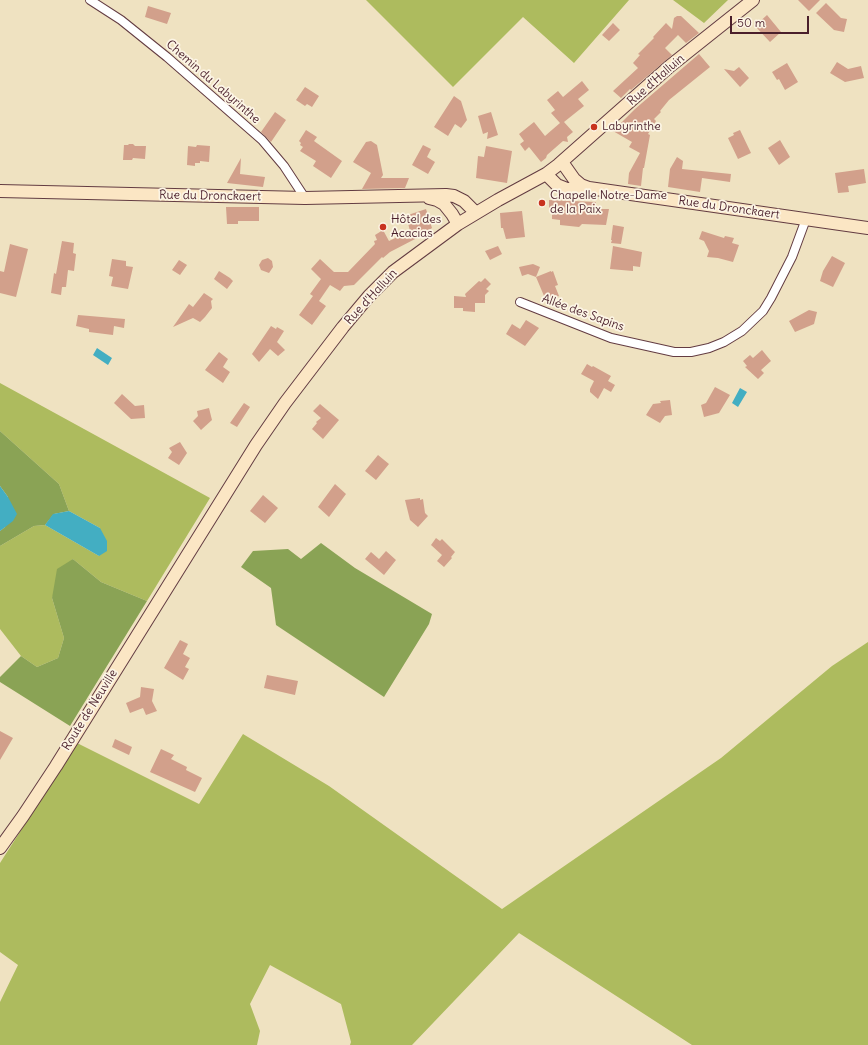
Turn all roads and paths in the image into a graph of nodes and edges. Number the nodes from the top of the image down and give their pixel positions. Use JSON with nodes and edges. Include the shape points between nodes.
{"nodes":[{"id":1,"x":90,"y":0,"type":"edge"},
{"id":2,"x":744,"y":0,"type":"edge"},
{"id":3,"x":753,"y":0,"type":"edge"},
{"id":4,"x":711,"y":33,"type":"junction"},
{"id":5,"x":562,"y":162,"type":"junction"},
{"id":6,"x":546,"y":174,"type":"junction"},
{"id":7,"x":589,"y":188,"type":"junction"},
{"id":8,"x":0,"y":191,"type":"edge"},
{"id":9,"x":420,"y":197,"type":"junction"},
{"id":10,"x":304,"y":198,"type":"junction"},
{"id":11,"x":476,"y":213,"type":"junction"},
{"id":12,"x":806,"y":219,"type":"junction"},
{"id":13,"x":458,"y":224,"type":"junction"},
{"id":14,"x":868,"y":228,"type":"edge"},
{"id":15,"x":520,"y":302,"type":"dead end"},
{"id":16,"x":177,"y":571,"type":"joint"},
{"id":17,"x":0,"y":848,"type":"edge"}],
"edges":[{"from":1,"to":10,"type":"street","name":"Chemin du Labyrinthe","via":[[162,53],[262,140],[284,166]]},
{"from":2,"to":4,"type":"main road","name":"Rue d'Halluin"},
{"from":3,"to":4,"type":"main road","name":"Rue d'Halluin"},
{"from":4,"to":5,"type":"main road","name":"Rue d'Halluin"},
{"from":5,"to":6,"type":"main road","name":"Rue d'Halluin"},
{"from":5,"to":7,"type":"main road","name":"Rue du Dronckaert","via":[[574,179]]},
{"from":6,"to":7,"type":"main road","name":"Rue du Dronckaert","via":[[563,188]]},
{"from":6,"to":11,"type":"main road","name":"Rue d'Halluin"},
{"from":7,"to":12,"type":"main road","name":"Rue du Dronckaert"},
{"from":8,"to":10,"type":"main road","name":"Rue du Dronckaert"},
{"from":9,"to":10,"type":"main road","name":"Rue du Dronckaert"},
{"from":9,"to":11,"type":"main road","name":"Rue du Dronckaert","via":[[454,196],[464,201]]},
{"from":9,"to":13,"type":"main road","name":"Rue du Dronckaert","via":[[444,204]]},
{"from":11,"to":13,"type":"main road","name":"Rue d'Halluin"},
{"from":12,"to":14,"type":"main road","name":"Rue du Dronckaert"},
{"from":12,"to":15,"type":"street","name":"Allée des Sapins","via":[[792,257],[763,311],[742,332],[709,348],[674,352],[611,338]]},
{"from":13,"to":16,"type":"main road","name":"Rue d'Halluin","via":[[393,272],[352,316],[256,445]]},
{"from":16,"to":17,"type":"main road","name":"Route de Neuville","via":[[56,766]]}]}
